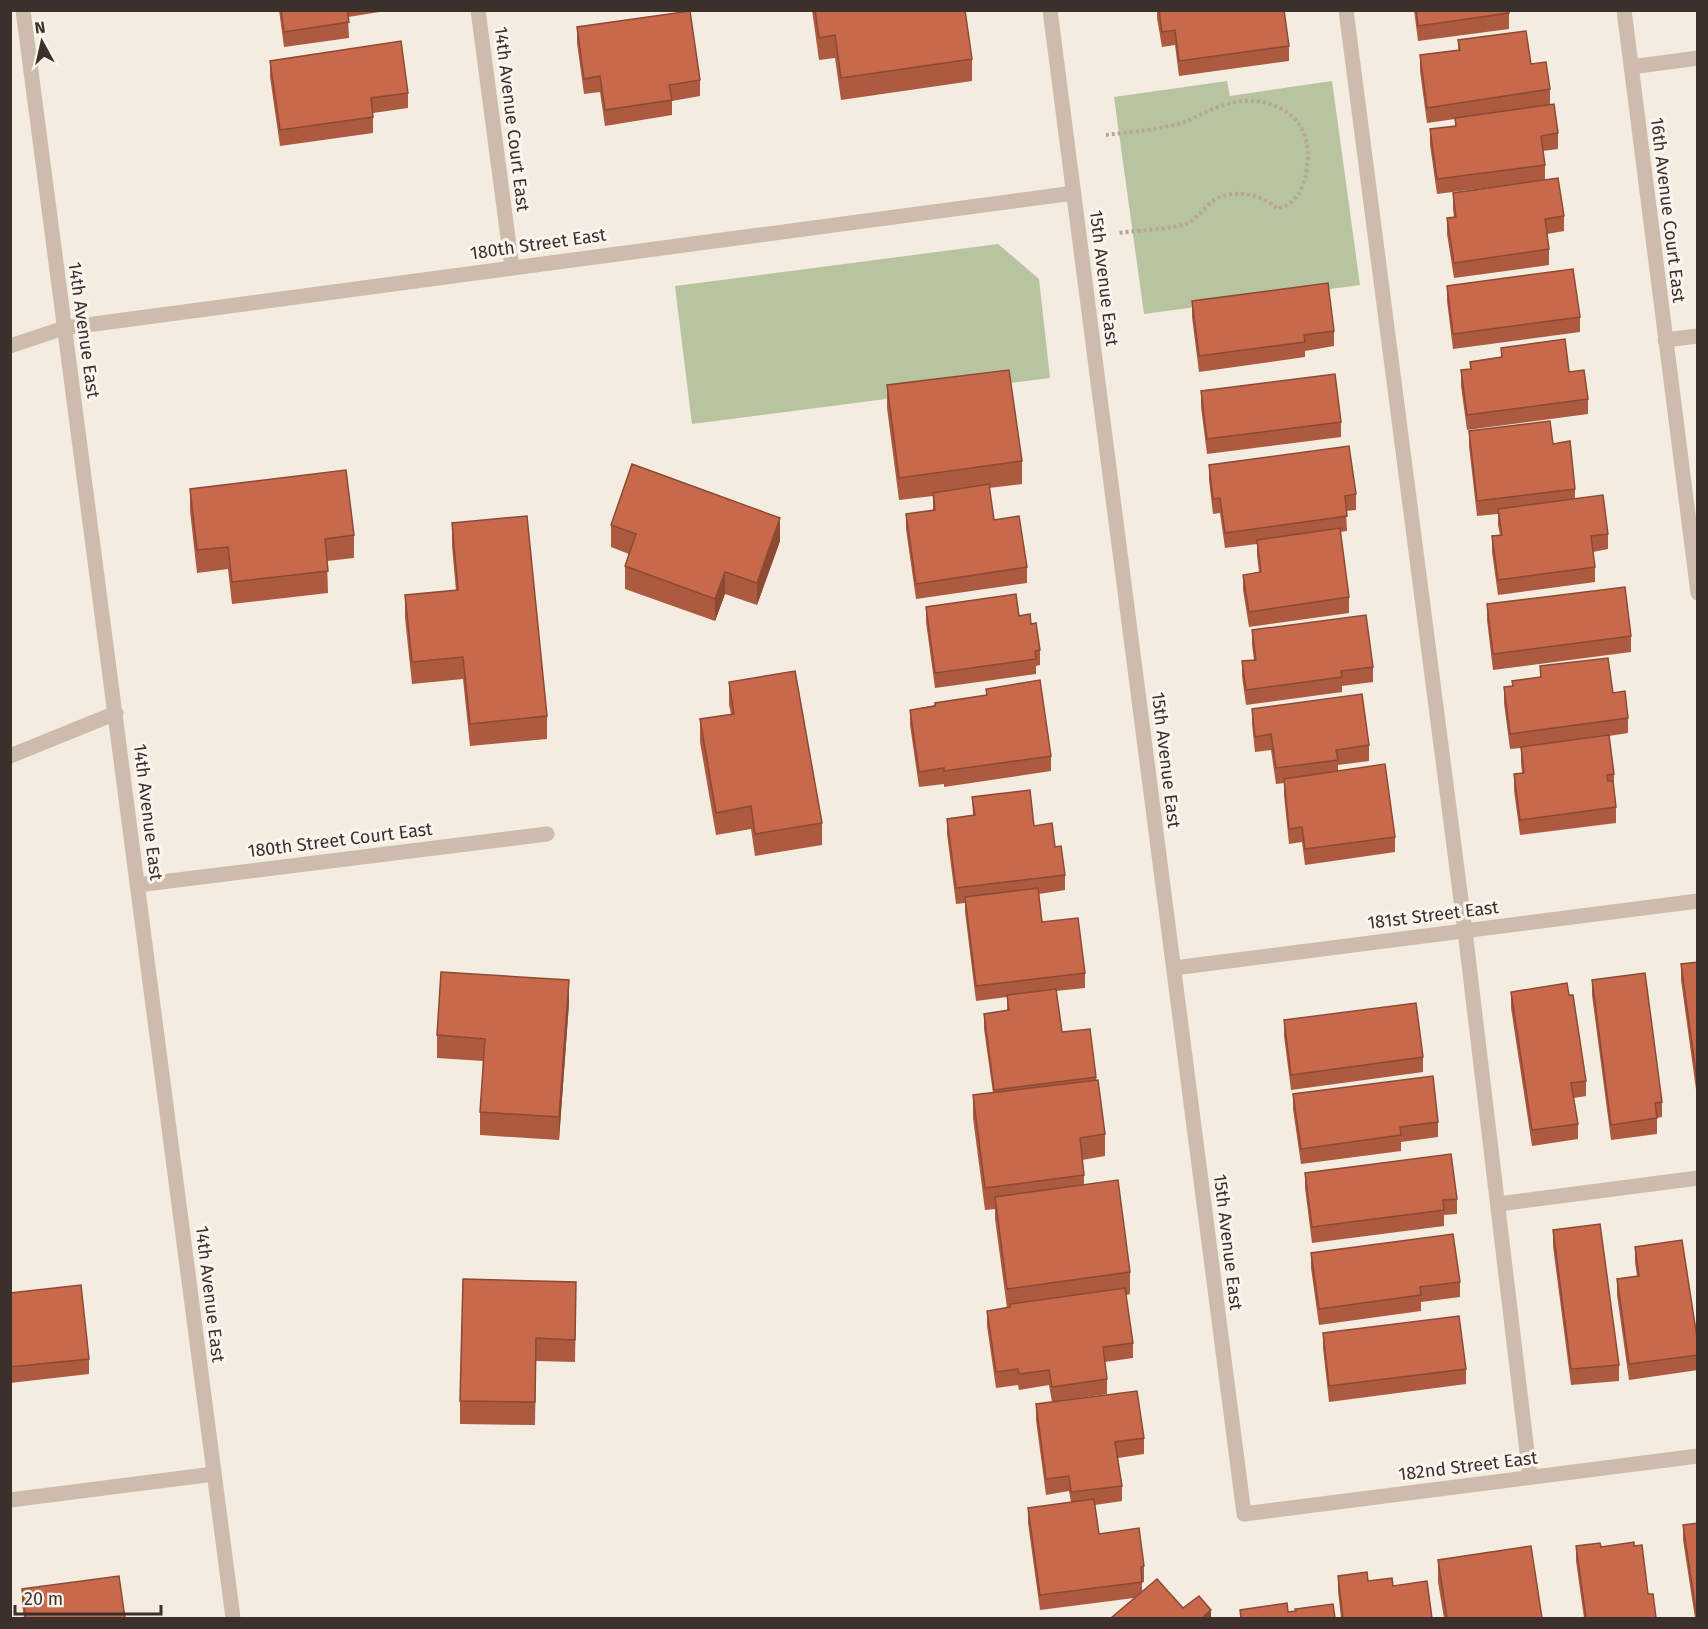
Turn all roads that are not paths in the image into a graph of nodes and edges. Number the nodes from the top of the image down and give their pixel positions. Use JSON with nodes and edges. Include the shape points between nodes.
{"nodes":[{"id":1,"x":23,"y":10,"type":"edge"},
{"id":2,"x":478,"y":10,"type":"edge"},
{"id":3,"x":1050,"y":10,"type":"edge"},
{"id":4,"x":1346,"y":10,"type":"edge"},
{"id":5,"x":1624,"y":10,"type":"edge"},
{"id":6,"x":1698,"y":58,"type":"edge"},
{"id":7,"x":1631,"y":67,"type":"junction"},
{"id":8,"x":1074,"y":193,"type":"junction"},
{"id":9,"x":512,"y":268,"type":"junction"},
{"id":10,"x":64,"y":328,"type":"junction"},
{"id":11,"x":1698,"y":336,"type":"edge"},
{"id":12,"x":1665,"y":340,"type":"junction"},
{"id":13,"x":10,"y":346,"type":"edge"},
{"id":14,"x":1698,"y":593,"type":"edge"},
{"id":15,"x":116,"y":713,"type":"junction"},
{"id":16,"x":10,"y":756,"type":"edge"},
{"id":17,"x":547,"y":834,"type":"dead end"},
{"id":18,"x":137,"y":885,"type":"junction"},
{"id":19,"x":1698,"y":901,"type":"edge"},
{"id":20,"x":1465,"y":931,"type":"junction"},
{"id":21,"x":1174,"y":968,"type":"junction"},
{"id":22,"x":1698,"y":1178,"type":"edge"},
{"id":23,"x":1498,"y":1204,"type":"junction"},
{"id":24,"x":1698,"y":1456,"type":"edge"},
{"id":25,"x":214,"y":1474,"type":"junction"},
{"id":26,"x":1530,"y":1477,"type":"junction"},
{"id":27,"x":10,"y":1500,"type":"edge"},
{"id":28,"x":1244,"y":1514,"type":"joint"},
{"id":29,"x":233,"y":1618,"type":"edge"}],
"edges":[{"from":1,"to":10,"type":"street","name":"14th Avenue East"},
{"from":2,"to":9,"type":"street","name":"14th Avenue Court East"},
{"from":3,"to":8,"type":"street","name":"15th Avenue East"},
{"from":4,"to":20,"type":"street"},
{"from":5,"to":7,"type":"street","name":"16th Avenue Court East"},
{"from":6,"to":7,"type":"street"},
{"from":7,"to":12,"type":"street","name":"16th Avenue Court East"},
{"from":8,"to":9,"type":"street","name":"180th Street East"},
{"from":8,"to":21,"type":"street","name":"15th Avenue East"},
{"from":9,"to":10,"type":"street","name":"180th Street East"},
{"from":10,"to":13,"type":"street","name":"180th Street East"},
{"from":10,"to":15,"type":"street","name":"14th Avenue East"},
{"from":11,"to":12,"type":"street"},
{"from":12,"to":14,"type":"street","name":"16th Avenue Court East"},
{"from":15,"to":16,"type":"street"},
{"from":15,"to":18,"type":"street","name":"14th Avenue East"},
{"from":17,"to":18,"type":"street","name":"180th Street Court East"},
{"from":18,"to":25,"type":"street","name":"14th Avenue East"},
{"from":19,"to":20,"type":"street","name":"181st Street East"},
{"from":20,"to":21,"type":"street","name":"181st Street East"},
{"from":20,"to":23,"type":"street"},
{"from":21,"to":28,"type":"street","name":"15th Avenue East"},
{"from":22,"to":23,"type":"street"},
{"from":23,"to":26,"type":"street"},
{"from":24,"to":26,"type":"street","name":"182nd Street East"},
{"from":25,"to":27,"type":"street"},
{"from":25,"to":29,"type":"street","name":"14th Avenue East"},
{"from":26,"to":28,"type":"street","name":"182nd Street East"}]}
